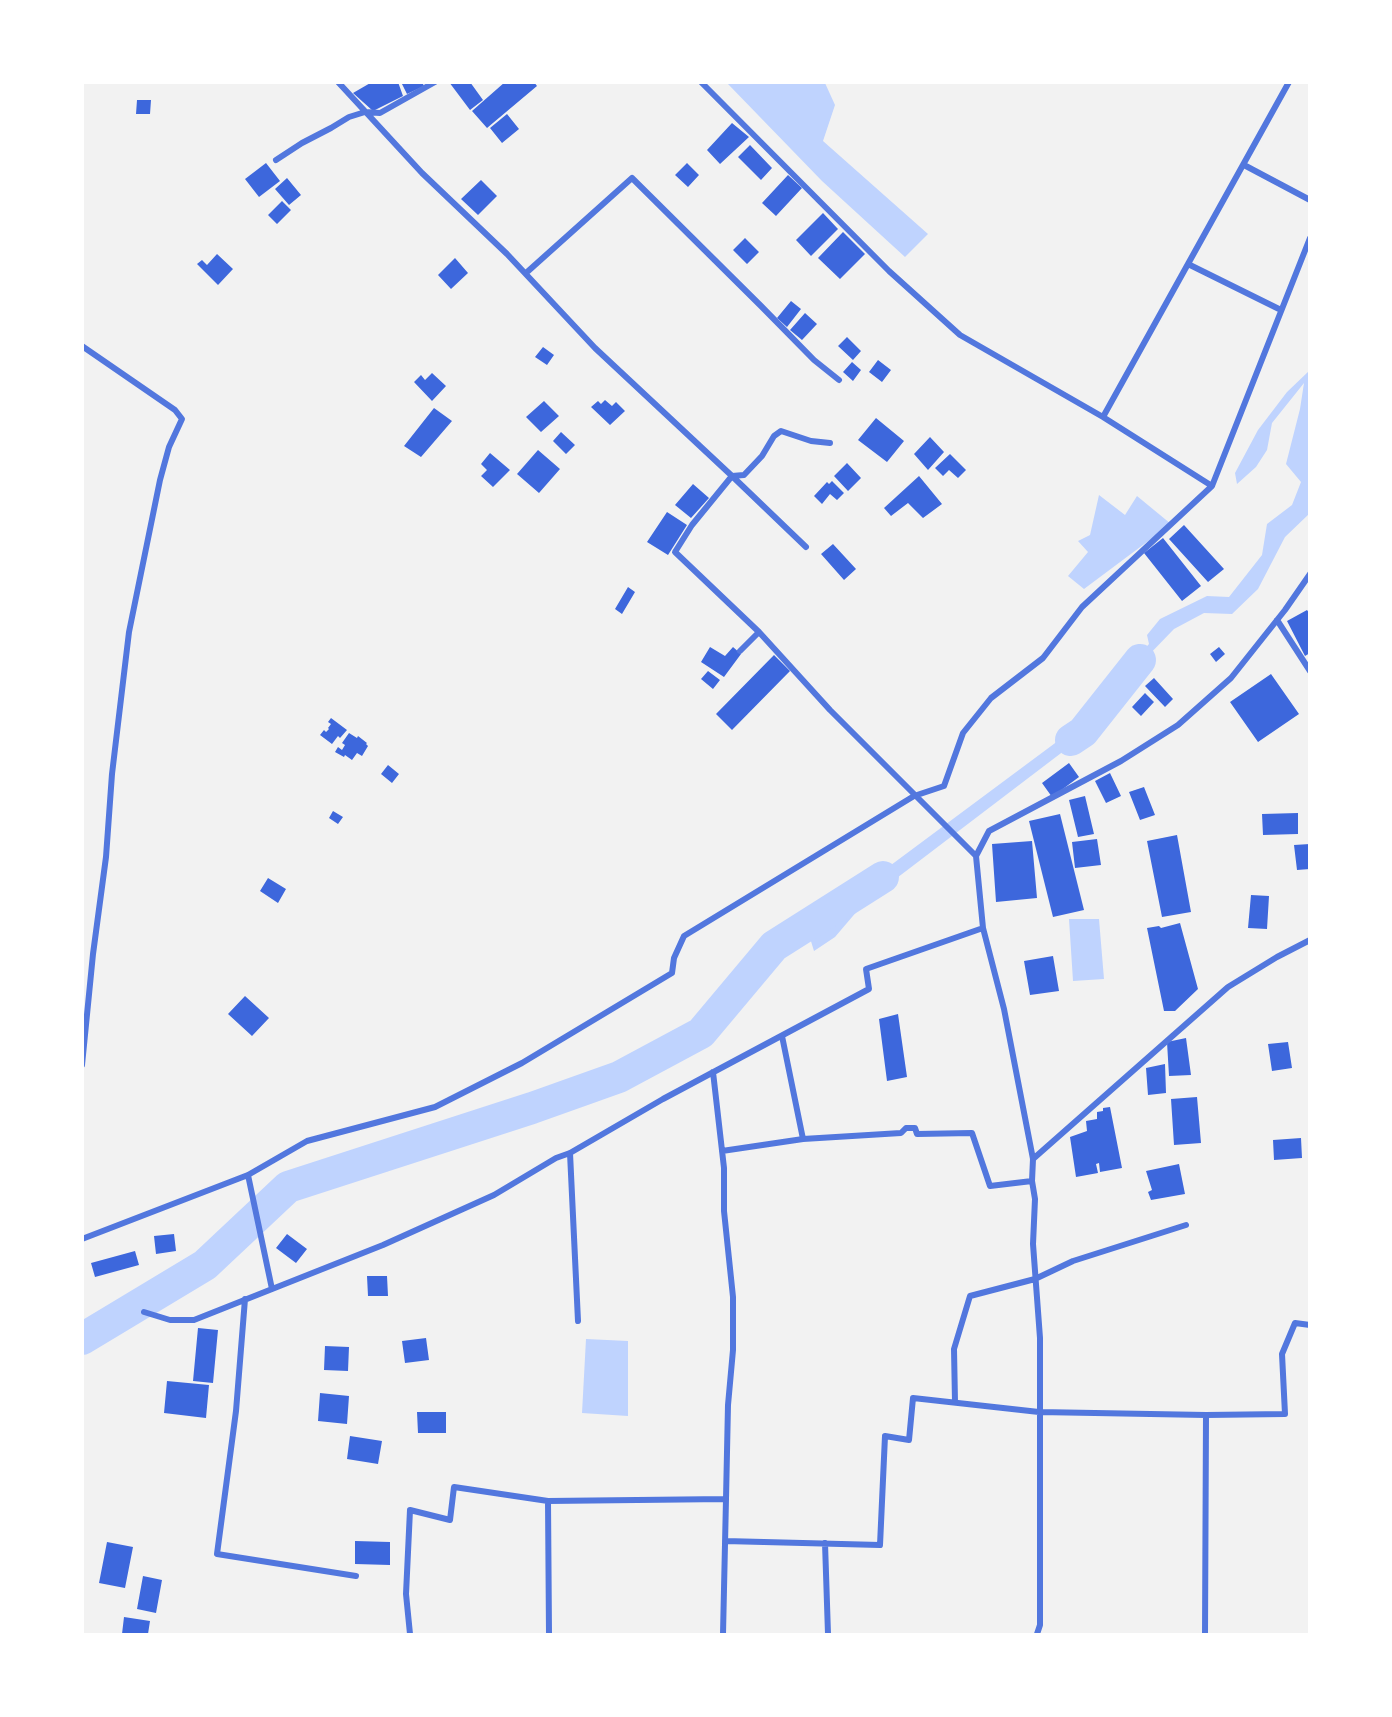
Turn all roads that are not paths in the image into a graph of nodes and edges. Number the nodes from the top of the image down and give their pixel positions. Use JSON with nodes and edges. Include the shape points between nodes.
{"nodes":[{"id":1,"x":338,"y":82,"type":"edge"},
{"id":2,"x":435,"y":82,"type":"edge"},
{"id":3,"x":701,"y":82,"type":"edge"},
{"id":4,"x":1289,"y":82,"type":"edge"},
{"id":5,"x":365,"y":112,"type":"junction"},
{"id":6,"x":276,"y":160,"type":"dead end"},
{"id":7,"x":1244,"y":165,"type":"junction"},
{"id":8,"x":1310,"y":200,"type":"edge"},
{"id":9,"x":1310,"y":238,"type":"edge"},
{"id":10,"x":1188,"y":264,"type":"junction"},
{"id":11,"x":526,"y":273,"type":"junction"},
{"id":12,"x":1281,"y":310,"type":"junction"},
{"id":13,"x":82,"y":346,"type":"edge"},
{"id":14,"x":839,"y":381,"type":"dead end"},
{"id":15,"x":1103,"y":417,"type":"junction"},
{"id":16,"x":830,"y":443,"type":"dead end"},
{"id":17,"x":732,"y":477,"type":"junction"},
{"id":18,"x":1212,"y":486,"type":"junction"},
{"id":19,"x":806,"y":547,"type":"dead end"},
{"id":20,"x":1310,"y":574,"type":"edge"},
{"id":21,"x":1277,"y":620,"type":"junction"},
{"id":22,"x":759,"y":632,"type":"junction"},
{"id":23,"x":740,"y":651,"type":"dead end"},
{"id":24,"x":1310,"y":671,"type":"edge"},
{"id":25,"x":914,"y":796,"type":"junction"},
{"id":26,"x":976,"y":856,"type":"junction"},
{"id":27,"x":983,"y":928,"type":"junction"},
{"id":28,"x":1310,"y":940,"type":"edge"},
{"id":29,"x":782,"y":1036,"type":"junction"},
{"id":30,"x":82,"y":1065,"type":"edge"},
{"id":31,"x":713,"y":1072,"type":"junction"},
{"id":32,"x":803,"y":1140,"type":"junction"},
{"id":33,"x":722,"y":1151,"type":"junction"},
{"id":34,"x":570,"y":1153,"type":"junction"},
{"id":35,"x":1033,"y":1160,"type":"junction"},
{"id":36,"x":248,"y":1175,"type":"junction"},
{"id":37,"x":1032,"y":1181,"type":"junction"},
{"id":38,"x":1186,"y":1225,"type":"dead end"},
{"id":39,"x":82,"y":1239,"type":"edge"},
{"id":40,"x":1035,"y":1279,"type":"junction"},
{"id":41,"x":272,"y":1288,"type":"junction"},
{"id":42,"x":245,"y":1299,"type":"junction"},
{"id":43,"x":144,"y":1312,"type":"dead end"},
{"id":44,"x":578,"y":1321,"type":"dead end"},
{"id":45,"x":1310,"y":1325,"type":"edge"},
{"id":46,"x":955,"y":1402,"type":"junction"},
{"id":47,"x":1039,"y":1412,"type":"junction"},
{"id":48,"x":1206,"y":1415,"type":"junction"},
{"id":49,"x":726,"y":1499,"type":"junction"},
{"id":50,"x":548,"y":1502,"type":"junction"},
{"id":51,"x":725,"y":1541,"type":"junction"},
{"id":52,"x":825,"y":1543,"type":"junction"},
{"id":53,"x":356,"y":1576,"type":"dead end"},
{"id":54,"x":410,"y":1635,"type":"edge"},
{"id":55,"x":549,"y":1635,"type":"edge"},
{"id":56,"x":723,"y":1635,"type":"edge"},
{"id":57,"x":828,"y":1635,"type":"edge"},
{"id":58,"x":1037,"y":1635,"type":"edge"},
{"id":59,"x":1205,"y":1635,"type":"edge"}],
"edges":[{"from":1,"to":5,"type":"street"},
{"from":2,"to":5,"type":"street","via":[[380,113]]},
{"from":3,"to":15,"type":"street","via":[[889,271],[960,335]]},
{"from":4,"to":7,"type":"street"},
{"from":5,"to":6,"type":"street","via":[[349,117]]},
{"from":5,"to":11,"type":"street","via":[[422,174]]},
{"from":7,"to":8,"type":"street"},
{"from":7,"to":10,"type":"street"},
{"from":9,"to":12,"type":"street"},
{"from":10,"to":12,"type":"street"},
{"from":10,"to":15,"type":"street"},
{"from":11,"to":14,"type":"street","via":[[632,178]]},
{"from":11,"to":17,"type":"street","via":[[595,348]]},
{"from":12,"to":18,"type":"street"},
{"from":13,"to":30,"type":"street","via":[[182,419],[160,480],[129,632]]},
{"from":15,"to":18,"type":"street"},
{"from":16,"to":17,"type":"street","via":[[781,431],[744,475]]},
{"from":17,"to":19,"type":"street"},
{"from":17,"to":22,"type":"street","via":[[675,552]]},
{"from":18,"to":25,"type":"street","via":[[1082,607],[1043,658],[992,698],[963,733],[944,786]]},
{"from":20,"to":21,"type":"street"},
{"from":21,"to":24,"type":"street"},
{"from":21,"to":26,"type":"street","via":[[1231,678],[1178,725],[1121,761],[989,831]]},
{"from":22,"to":23,"type":"street"},
{"from":22,"to":25,"type":"street"},
{"from":25,"to":26,"type":"street"},
{"from":25,"to":36,"type":"street","via":[[684,936],[672,973],[522,1063],[435,1107],[307,1141]]},
{"from":26,"to":27,"type":"street"},
{"from":27,"to":29,"type":"street","via":[[866,969],[869,989]]},
{"from":27,"to":35,"type":"street","via":[[1005,1009]]},
{"from":28,"to":35,"type":"street","via":[[1228,987]]},
{"from":29,"to":31,"type":"street"},
{"from":29,"to":32,"type":"street"},
{"from":31,"to":33,"type":"street"},
{"from":31,"to":34,"type":"street"},
{"from":32,"to":33,"type":"street"},
{"from":32,"to":37,"type":"street","via":[[901,1133],[906,1128],[915,1128],[917,1134],[972,1133],[990,1186]]},
{"from":33,"to":49,"type":"street","via":[[734,1350]]},
{"from":34,"to":41,"type":"street","via":[[494,1195],[383,1245]]},
{"from":34,"to":44,"type":"street"},
{"from":35,"to":37,"type":"street"},
{"from":36,"to":39,"type":"street"},
{"from":36,"to":41,"type":"street"},
{"from":37,"to":40,"type":"street"},
{"from":38,"to":40,"type":"street","via":[[1073,1261]]},
{"from":40,"to":46,"type":"street","via":[[970,1296],[954,1349]]},
{"from":40,"to":47,"type":"street","via":[[1040,1338]]},
{"from":41,"to":42,"type":"street"},
{"from":42,"to":43,"type":"street","via":[[194,1320],[170,1320]]},
{"from":42,"to":53,"type":"street","via":[[236,1411],[217,1554]]},
{"from":45,"to":48,"type":"street","via":[[1295,1323],[1282,1354],[1285,1414]]},
{"from":46,"to":47,"type":"street"},
{"from":46,"to":52,"type":"street","via":[[913,1398],[909,1440],[885,1436],[880,1545]]},
{"from":47,"to":48,"type":"street"},
{"from":47,"to":58,"type":"street"},
{"from":48,"to":59,"type":"street"},
{"from":49,"to":50,"type":"street"},
{"from":49,"to":51,"type":"street"},
{"from":50,"to":54,"type":"street","via":[[454,1487],[450,1520],[410,1510],[406,1594]]},
{"from":50,"to":55,"type":"street"},
{"from":51,"to":52,"type":"street"},
{"from":51,"to":56,"type":"street"},
{"from":52,"to":57,"type":"street"}]}
